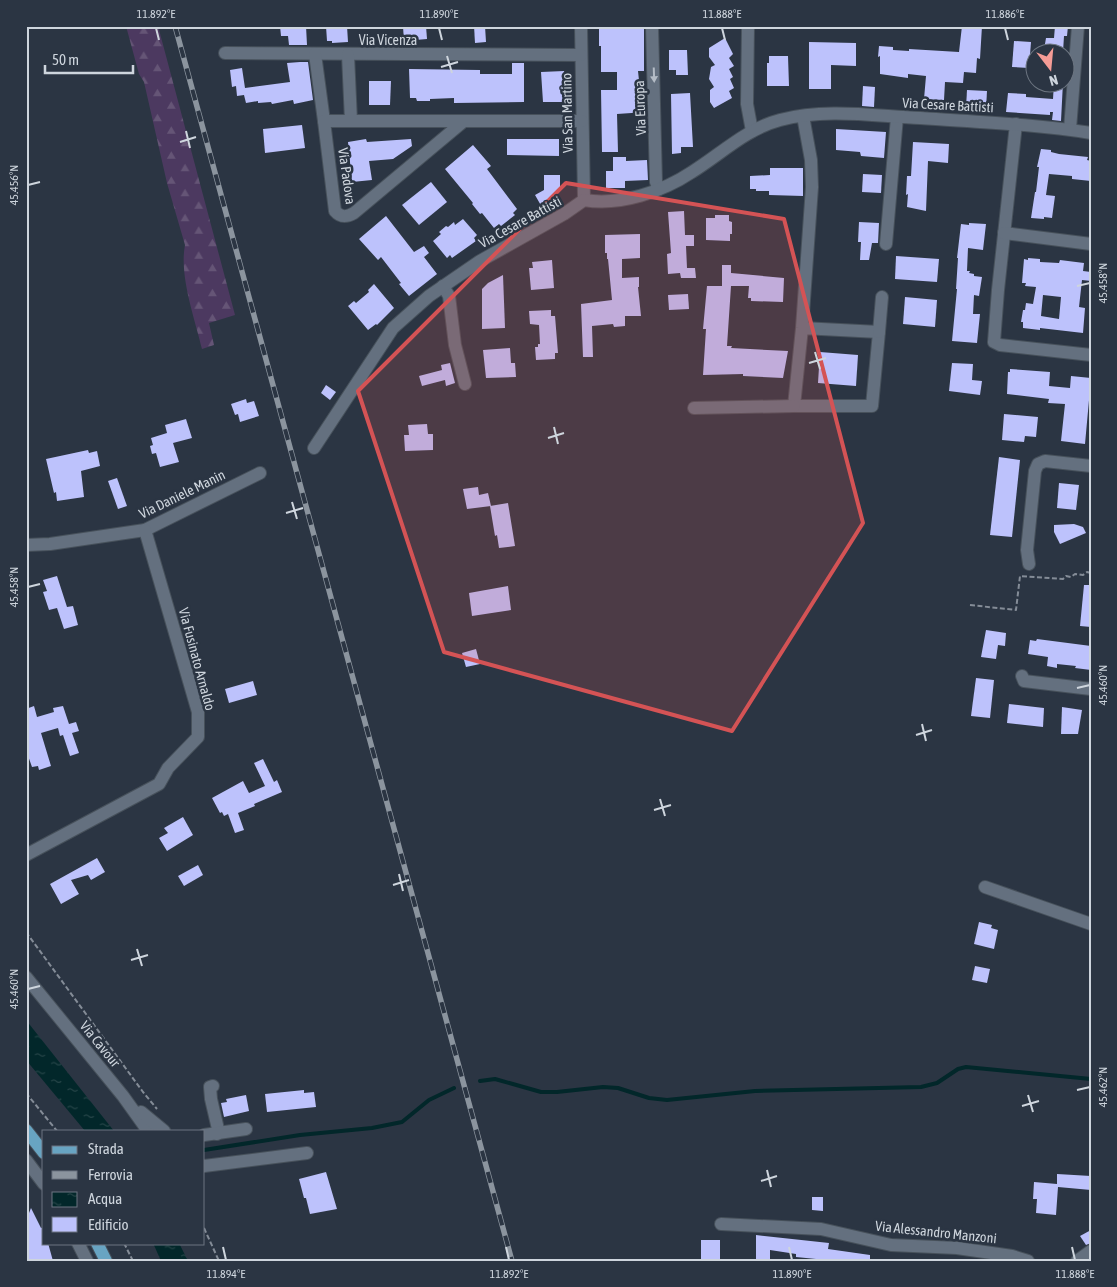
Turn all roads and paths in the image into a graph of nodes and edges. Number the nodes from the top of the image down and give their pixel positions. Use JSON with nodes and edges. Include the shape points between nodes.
{"nodes":[{"id":1,"x":581,"y":26,"type":"edge"},
{"id":2,"x":652,"y":26,"type":"edge"},
{"id":3,"x":748,"y":26,"type":"edge"},
{"id":4,"x":1078,"y":26,"type":"edge"},
{"id":5,"x":225,"y":53,"type":"dead end"},
{"id":6,"x":315,"y":54,"type":"junction"},
{"id":7,"x":348,"y":54,"type":"junction"},
{"id":8,"x":581,"y":55,"type":"junction"},
{"id":9,"x":803,"y":116,"type":"junction"},
{"id":10,"x":897,"y":117,"type":"junction"},
{"id":11,"x":324,"y":120,"type":"junction"},
{"id":12,"x":351,"y":121,"type":"junction"},
{"id":13,"x":464,"y":121,"type":"junction"},
{"id":14,"x":582,"y":121,"type":"junction"},
{"id":15,"x":1016,"y":124,"type":"junction"},
{"id":16,"x":1070,"y":129,"type":"junction"},
{"id":17,"x":752,"y":131,"type":"junction"},
{"id":18,"x":1091,"y":133,"type":"edge"},
{"id":19,"x":658,"y":189,"type":"junction"},
{"id":20,"x":584,"y":200,"type":"junction"},
{"id":21,"x":1004,"y":233,"type":"junction"},
{"id":22,"x":886,"y":244,"type":"dead end"},
{"id":23,"x":1091,"y":244,"type":"edge"},
{"id":24,"x":442,"y":286,"type":"junction"},
{"id":25,"x":882,"y":296,"type":"dead end"},
{"id":26,"x":802,"y":328,"type":"junction"},
{"id":27,"x":878,"y":332,"type":"junction"},
{"id":28,"x":1091,"y":356,"type":"edge"},
{"id":29,"x":464,"y":384,"type":"dead end"},
{"id":30,"x":794,"y":406,"type":"junction"},
{"id":31,"x":694,"y":408,"type":"dead end"},
{"id":32,"x":314,"y":448,"type":"dead end"},
{"id":33,"x":1091,"y":466,"type":"edge"},
{"id":34,"x":260,"y":474,"type":"dead end"},
{"id":35,"x":145,"y":530,"type":"junction"},
{"id":36,"x":26,"y":545,"type":"edge"},
{"id":37,"x":1029,"y":564,"type":"dead end"},
{"id":38,"x":1091,"y":573,"type":"edge"},
{"id":39,"x":970,"y":605,"type":"dead end"},
{"id":40,"x":1022,"y":676,"type":"dead end"},
{"id":41,"x":1091,"y":689,"type":"edge"},
{"id":42,"x":26,"y":855,"type":"edge"},
{"id":43,"x":985,"y":887,"type":"dead end"},
{"id":44,"x":1091,"y":924,"type":"edge"},
{"id":45,"x":26,"y":932,"type":"edge"},
{"id":46,"x":26,"y":977,"type":"edge"},
{"id":47,"x":214,"y":1086,"type":"dead end"},
{"id":48,"x":26,"y":1092,"type":"edge"},
{"id":49,"x":129,"y":1104,"type":"junction"},
{"id":50,"x":160,"y":1114,"type":"dead end"},
{"id":51,"x":246,"y":1128,"type":"dead end"},
{"id":52,"x":26,"y":1130,"type":"edge"},
{"id":53,"x":55,"y":1130,"type":"edge"},
{"id":54,"x":147,"y":1130,"type":"edge"},
{"id":55,"x":163,"y":1130,"type":"edge"},
{"id":56,"x":218,"y":1134,"type":"junction"},
{"id":57,"x":205,"y":1135,"type":"edge"},
{"id":58,"x":42,"y":1150,"type":"edge"},
{"id":59,"x":307,"y":1154,"type":"dead end"},
{"id":60,"x":26,"y":1160,"type":"edge"},
{"id":61,"x":205,"y":1166,"type":"edge"},
{"id":62,"x":42,"y":1181,"type":"edge"},
{"id":63,"x":721,"y":1224,"type":"dead end"},
{"id":64,"x":205,"y":1230,"type":"edge"},
{"id":65,"x":78,"y":1244,"type":"edge"},
{"id":66,"x":98,"y":1244,"type":"edge"},
{"id":67,"x":124,"y":1244,"type":"edge"},
{"id":68,"x":1091,"y":1251,"type":"edge"},
{"id":69,"x":87,"y":1261,"type":"edge"},
{"id":70,"x":106,"y":1261,"type":"edge"},
{"id":71,"x":133,"y":1261,"type":"edge"},
{"id":72,"x":219,"y":1261,"type":"edge"},
{"id":73,"x":1028,"y":1261,"type":"edge"},
{"id":74,"x":1077,"y":1261,"type":"edge"}],
"edges":[{"from":1,"to":8,"type":"street","name":"Via San Martino"},
{"from":2,"to":19,"type":"street","name":"Via Europa","one_way":true},
{"from":3,"to":17,"type":"street","via":[[748,104]]},
{"from":4,"to":16,"type":"street"},
{"from":5,"to":6,"type":"street","name":"Via Vicenza"},
{"from":6,"to":7,"type":"street","name":"Via Vicenza"},
{"from":6,"to":11,"type":"street"},
{"from":7,"to":8,"type":"street","name":"Via Vicenza"},
{"from":7,"to":12,"type":"street"},
{"from":8,"to":14,"type":"street","name":"Via San Martino"},
{"from":9,"to":10,"type":"street","name":"Via Cesare Battisti"},
{"from":9,"to":17,"type":"street","name":"Via Cesare Battisti"},
{"from":9,"to":26,"type":"street","via":[[812,187]]},
{"from":10,"to":15,"type":"street","name":"Via Cesare Battisti"},
{"from":10,"to":22,"type":"street"},
{"from":11,"to":12,"type":"street"},
{"from":11,"to":13,"type":"street","name":"Via Padova","via":[[335,212],[343,217],[354,213]]},
{"from":12,"to":13,"type":"street"},
{"from":13,"to":14,"type":"street"},
{"from":14,"to":20,"type":"street","name":"Via San Martino"},
{"from":15,"to":16,"type":"street","name":"Via Cesare Battisti"},
{"from":15,"to":21,"type":"street"},
{"from":16,"to":18,"type":"street","name":"Via Cesare Battisti"},
{"from":17,"to":19,"type":"street","name":"Via Cesare Battisti","via":[[691,174]]},
{"from":19,"to":20,"type":"street","name":"Via Cesare Battisti","via":[[615,202]]},
{"from":20,"to":24,"type":"street","name":"Via Cesare Battisti"},
{"from":21,"to":23,"type":"street"},
{"from":21,"to":28,"type":"street","via":[[994,342]]},
{"from":24,"to":29,"type":"street","via":[[449,296]]},
{"from":24,"to":32,"type":"street","name":"Via Cesare Battisti","via":[[393,328]]},
{"from":25,"to":27,"type":"street"},
{"from":26,"to":27,"type":"street"},
{"from":26,"to":30,"type":"street"},
{"from":27,"to":30,"type":"street","via":[[872,406]]},
{"from":30,"to":31,"type":"street"},
{"from":33,"to":37,"type":"street","via":[[1045,461],[1038,464],[1027,550]]},
{"from":34,"to":35,"type":"street","name":"Via Daniele Manin"},
{"from":35,"to":36,"type":"street","name":"Via Daniele Manin"},
{"from":35,"to":42,"type":"street","name":"Via Fusinato Arnaldo","via":[[198,712],[198,737],[168,768],[159,784]]},
{"from":38,"to":39,"type":"path","via":[[1063,579],[1020,576],[1016,610]]},
{"from":40,"to":41,"type":"street","via":[[1024,681]]},
{"from":43,"to":44,"type":"street"},
{"from":45,"to":50,"type":"path"},
{"from":46,"to":49,"type":"street","name":"Via Cavour"},
{"from":47,"to":56,"type":"street","via":[[210,1088]]},
{"from":48,"to":53,"type":"path"},
{"from":49,"to":54,"type":"street","name":"Via Cavour"},
{"from":49,"to":55,"type":"street"},
{"from":51,"to":56,"type":"street"},
{"from":52,"to":58,"type":"main road"},
{"from":56,"to":57,"type":"street"},
{"from":59,"to":61,"type":"street"},
{"from":60,"to":62,"type":"street"},
{"from":63,"to":73,"type":"street","name":"Via Alessandro Manzoni","via":[[821,1229],[891,1245],[957,1248]]},
{"from":64,"to":72,"type":"path"},
{"from":65,"to":69,"type":"street"},
{"from":66,"to":70,"type":"main road"},
{"from":67,"to":71,"type":"path"},
{"from":68,"to":74,"type":"street"}]}
